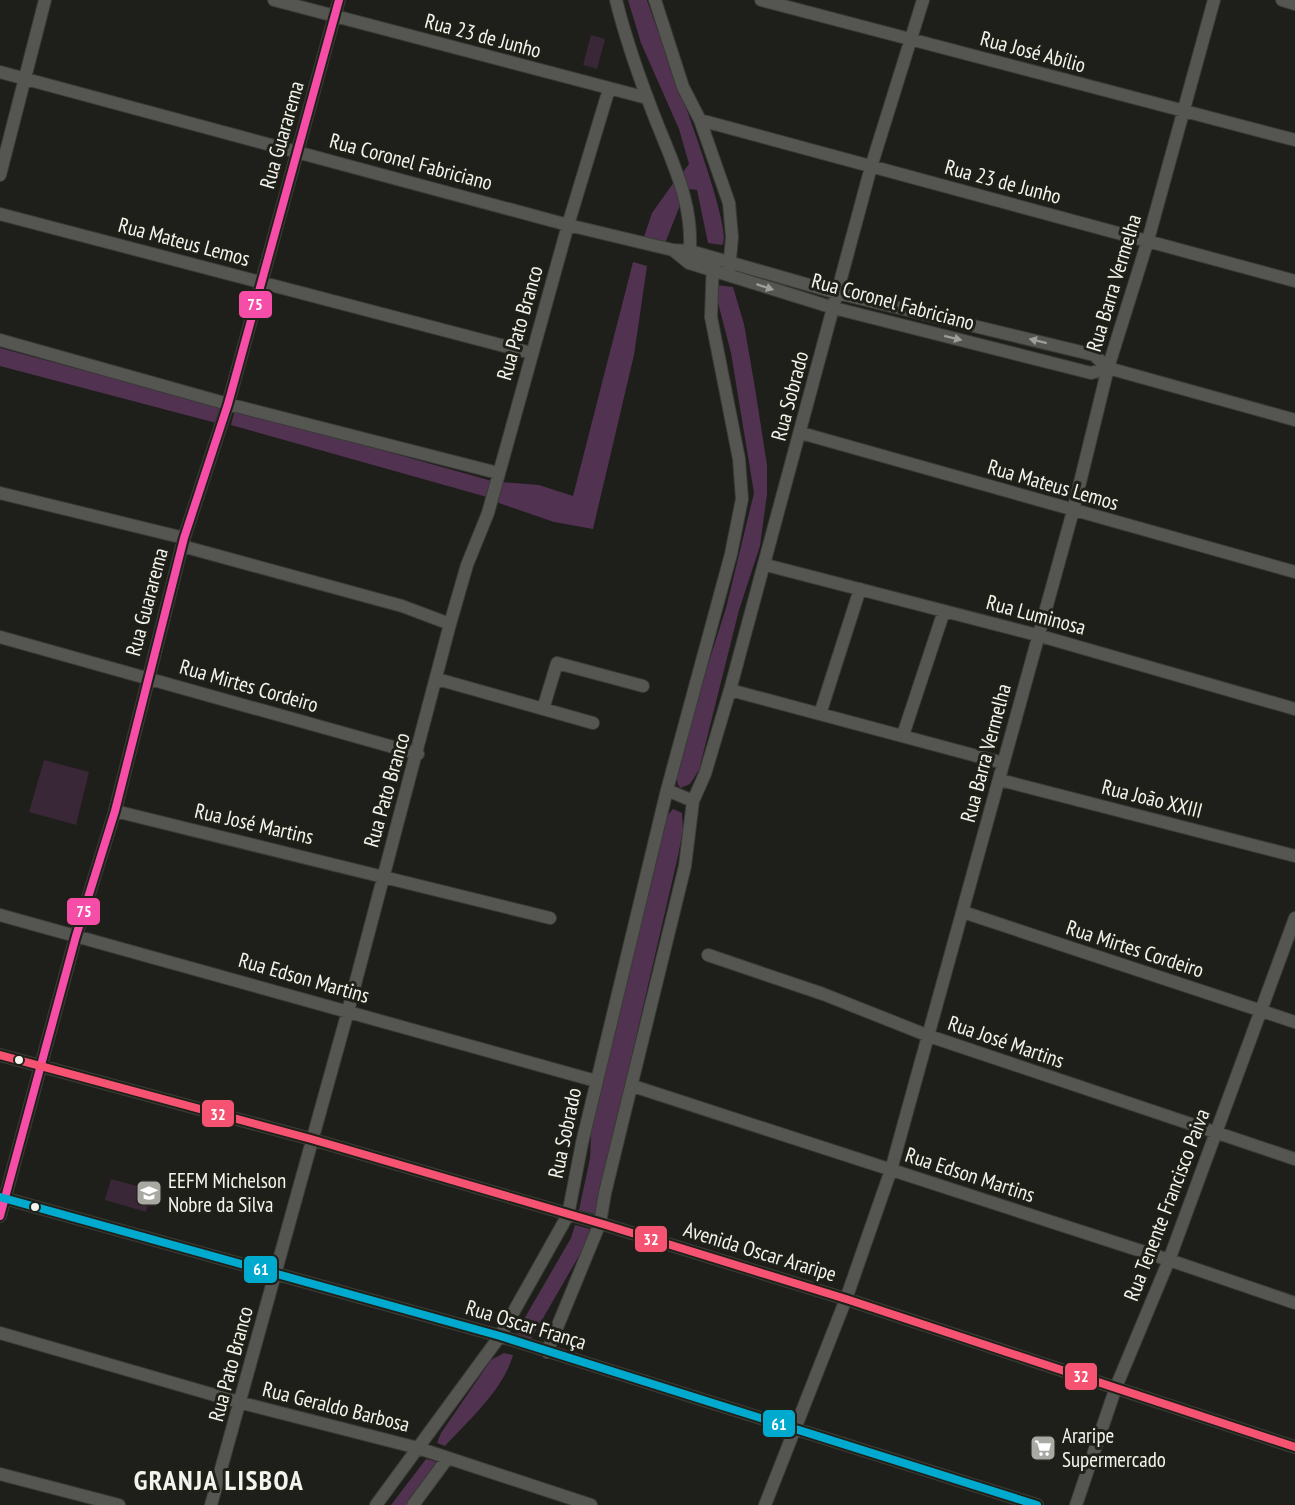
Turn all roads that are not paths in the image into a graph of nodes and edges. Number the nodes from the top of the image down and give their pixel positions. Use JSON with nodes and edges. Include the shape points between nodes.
{"nodes":[{"id":1,"x":45,"y":0,"type":"edge"},
{"id":2,"x":274,"y":0,"type":"edge"},
{"id":3,"x":339,"y":0,"type":"edge"},
{"id":4,"x":616,"y":0,"type":"edge"},
{"id":5,"x":655,"y":0,"type":"edge"},
{"id":6,"x":761,"y":0,"type":"edge"},
{"id":7,"x":923,"y":0,"type":"edge"},
{"id":8,"x":1214,"y":0,"type":"edge"},
{"id":9,"x":1282,"y":0,"type":"edge"},
{"id":10,"x":1295,"y":4,"type":"edge"},
{"id":11,"x":336,"y":17,"type":"junction"},
{"id":12,"x":912,"y":41,"type":"junction"},
{"id":13,"x":0,"y":72,"type":"edge"},
{"id":14,"x":23,"y":78,"type":"junction"},
{"id":15,"x":609,"y":89,"type":"junction"},
{"id":16,"x":647,"y":98,"type":"junction"},
{"id":17,"x":1183,"y":112,"type":"junction"},
{"id":18,"x":700,"y":120,"type":"junction"},
{"id":19,"x":1295,"y":140,"type":"edge"},
{"id":20,"x":297,"y":151,"type":"junction"},
{"id":21,"x":871,"y":167,"type":"junction"},
{"id":22,"x":0,"y":175,"type":"edge"},
{"id":23,"x":0,"y":214,"type":"edge"},
{"id":24,"x":568,"y":225,"type":"junction"},
{"id":25,"x":1149,"y":240,"type":"junction"},
{"id":26,"x":690,"y":257,"type":"junction"},
{"id":27,"x":713,"y":264,"type":"junction"},
{"id":28,"x":729,"y":269,"type":"junction"},
{"id":29,"x":1295,"y":281,"type":"edge"},
{"id":30,"x":261,"y":282,"type":"junction"},
{"id":31,"x":837,"y":293,"type":"junction"},
{"id":32,"x":834,"y":308,"type":"junction"},
{"id":33,"x":0,"y":340,"type":"edge"},
{"id":34,"x":531,"y":353,"type":"junction"},
{"id":35,"x":1108,"y":368,"type":"junction"},
{"id":36,"x":228,"y":404,"type":"junction"},
{"id":37,"x":1295,"y":420,"type":"edge"},
{"id":38,"x":801,"y":433,"type":"junction"},
{"id":39,"x":498,"y":473,"type":"junction"},
{"id":40,"x":0,"y":494,"type":"edge"},
{"id":41,"x":1073,"y":512,"type":"junction"},
{"id":42,"x":183,"y":542,"type":"junction"},
{"id":43,"x":766,"y":565,"type":"junction"},
{"id":44,"x":1295,"y":572,"type":"edge"},
{"id":45,"x":860,"y":589,"type":"junction"},
{"id":46,"x":944,"y":611,"type":"junction"},
{"id":47,"x":450,"y":624,"type":"junction"},
{"id":48,"x":1037,"y":635,"type":"junction"},
{"id":49,"x":0,"y":637,"type":"edge"},
{"id":50,"x":148,"y":678,"type":"junction"},
{"id":51,"x":437,"y":679,"type":"junction"},
{"id":52,"x":642,"y":686,"type":"dead end"},
{"id":53,"x":730,"y":690,"type":"junction"},
{"id":54,"x":543,"y":709,"type":"junction"},
{"id":55,"x":1295,"y":709,"type":"edge"},
{"id":56,"x":820,"y":714,"type":"junction"},
{"id":57,"x":593,"y":723,"type":"dead end"},
{"id":58,"x":903,"y":735,"type":"junction"},
{"id":59,"x":418,"y":754,"type":"junction"},
{"id":60,"x":1003,"y":763,"type":"junction"},
{"id":61,"x":1000,"y":780,"type":"junction"},
{"id":62,"x":666,"y":790,"type":"junction"},
{"id":63,"x":693,"y":801,"type":"junction"},
{"id":64,"x":115,"y":811,"type":"junction"},
{"id":65,"x":1295,"y":856,"type":"edge"},
{"id":66,"x":383,"y":875,"type":"junction"},
{"id":67,"x":963,"y":912,"type":"junction"},
{"id":68,"x":0,"y":915,"type":"edge"},
{"id":69,"x":550,"y":918,"type":"dead end"},
{"id":70,"x":1295,"y":918,"type":"edge"},
{"id":71,"x":76,"y":936,"type":"junction"},
{"id":72,"x":708,"y":955,"type":"dead end"},
{"id":73,"x":348,"y":1011,"type":"junction"},
{"id":74,"x":1261,"y":1012,"type":"junction"},
{"id":75,"x":1295,"y":1022,"type":"edge"},
{"id":76,"x":928,"y":1036,"type":"junction"},
{"id":77,"x":0,"y":1055,"type":"edge"},
{"id":78,"x":40,"y":1066,"type":"junction"},
{"id":79,"x":596,"y":1081,"type":"junction"},
{"id":80,"x":633,"y":1086,"type":"junction"},
{"id":81,"x":1215,"y":1133,"type":"junction"},
{"id":82,"x":311,"y":1139,"type":"junction"},
{"id":83,"x":1295,"y":1160,"type":"edge"},
{"id":84,"x":891,"y":1170,"type":"junction"},
{"id":85,"x":2,"y":1198,"type":"edge"},
{"id":86,"x":568,"y":1215,"type":"junction"},
{"id":87,"x":0,"y":1216,"type":"edge"},
{"id":88,"x":600,"y":1223,"type":"junction"},
{"id":89,"x":1169,"y":1260,"type":"junction"},
{"id":90,"x":274,"y":1272,"type":"junction"},
{"id":91,"x":846,"y":1299,"type":"junction"},
{"id":92,"x":1295,"y":1303,"type":"edge"},
{"id":93,"x":0,"y":1333,"type":"edge"},
{"id":94,"x":500,"y":1336,"type":"junction"},
{"id":95,"x":548,"y":1352,"type":"junction"},
{"id":96,"x":1116,"y":1387,"type":"junction"},
{"id":97,"x":242,"y":1403,"type":"junction"},
{"id":98,"x":795,"y":1431,"type":"junction"},
{"id":99,"x":1295,"y":1447,"type":"edge"},
{"id":100,"x":418,"y":1448,"type":"junction"},
{"id":101,"x":447,"y":1459,"type":"junction"},
{"id":102,"x":0,"y":1474,"type":"edge"},
{"id":103,"x":583,"y":1504,"type":"edge"},
{"id":104,"x":119,"y":1505,"type":"edge"},
{"id":105,"x":211,"y":1505,"type":"edge"},
{"id":106,"x":376,"y":1505,"type":"edge"},
{"id":107,"x":413,"y":1505,"type":"edge"},
{"id":108,"x":765,"y":1505,"type":"edge"},
{"id":109,"x":1037,"y":1505,"type":"edge"},
{"id":110,"x":1076,"y":1505,"type":"edge"}],
"edges":[{"from":1,"to":14,"type":"street"},
{"from":2,"to":11,"type":"street","name":"Rua 23 de Junho"},
{"from":3,"to":11,"type":"street","name":"Rua Guararema"},
{"from":4,"to":16,"type":"street"},
{"from":5,"to":18,"type":"street","via":[[683,87]]},
{"from":6,"to":12,"type":"street","name":"Rua José Abílio"},
{"from":7,"to":12,"type":"street","name":"Rua Sobrado"},
{"from":8,"to":17,"type":"street","name":"Rua Barra Vermelha"},
{"from":9,"to":10,"type":"street"},
{"from":11,"to":15,"type":"street","name":"Rua 23 de Junho"},
{"from":11,"to":20,"type":"street","name":"Rua Guararema"},
{"from":12,"to":17,"type":"street","name":"Rua José Abílio"},
{"from":12,"to":21,"type":"street","name":"Rua Sobrado"},
{"from":13,"to":14,"type":"street","name":"Rua Coronel Fabriciano"},
{"from":14,"to":20,"type":"street","name":"Rua Coronel Fabriciano"},
{"from":14,"to":22,"type":"street"},
{"from":15,"to":16,"type":"street","name":"Rua 23 de Junho"},
{"from":15,"to":24,"type":"street","name":"Rua Pato Branco"},
{"from":16,"to":26,"type":"street","via":[[687,198]]},
{"from":17,"to":19,"type":"street","name":"Rua José Abílio"},
{"from":17,"to":25,"type":"street","name":"Rua Barra Vermelha"},
{"from":18,"to":21,"type":"street","name":"Rua 23 de Junho"},
{"from":18,"to":28,"type":"street","via":[[729,203]]},
{"from":20,"to":24,"type":"street","name":"Rua Coronel Fabriciano"},
{"from":20,"to":30,"type":"street","name":"Rua Guararema"},
{"from":21,"to":25,"type":"street","name":"Rua 23 de Junho"},
{"from":21,"to":31,"type":"street","name":"Rua Sobrado"},
{"from":23,"to":30,"type":"street","name":"Rua Mateus Lemos"},
{"from":24,"to":26,"type":"street","name":"Rua Coronel Fabriciano"},
{"from":24,"to":34,"type":"street","name":"Rua Pato Branco"},
{"from":25,"to":29,"type":"street","name":"Rua 23 de Junho"},
{"from":25,"to":35,"type":"street","name":"Rua Barra Vermelha"},
{"from":26,"to":27,"type":"street","name":"Rua Coronel Fabriciano"},
{"from":27,"to":28,"type":"street","name":"Rua Coronel Fabriciano"},
{"from":27,"to":62,"type":"street","name":"Rua Sobrado","via":[[711,317],[739,459],[742,499],[731,554]]},
{"from":28,"to":31,"type":"street","name":"Rua Coronel Fabriciano"},
{"from":28,"to":32,"type":"street","name":"Rua Coronel Fabriciano","one_way":true},
{"from":30,"to":34,"type":"street","name":"Rua Mateus Lemos"},
{"from":30,"to":36,"type":"street","name":"Rua Guararema"},
{"from":31,"to":32,"type":"street","name":"Rua Sobrado"},
{"from":35,"to":31,"type":"street","name":"Rua Coronel Fabriciano","one_way":true,"via":[[1095,355]]},
{"from":32,"to":35,"type":"street","name":"Rua Coronel Fabriciano","one_way":true,"via":[[1090,373]]},
{"from":32,"to":38,"type":"street","name":"Rua Sobrado"},
{"from":33,"to":36,"type":"street"},
{"from":34,"to":39,"type":"street","name":"Rua Pato Branco"},
{"from":35,"to":37,"type":"street","name":"Rua Coronel Fabriciano"},
{"from":35,"to":41,"type":"street","name":"Rua Barra Vermelha"},
{"from":36,"to":39,"type":"street"},
{"from":36,"to":42,"type":"street","name":"Rua Guararema"},
{"from":38,"to":41,"type":"street","name":"Rua Mateus Lemos"},
{"from":38,"to":43,"type":"street","name":"Rua Sobrado"},
{"from":39,"to":47,"type":"street","name":"Rua Pato Branco"},
{"from":40,"to":42,"type":"street"},
{"from":41,"to":44,"type":"street","name":"Rua Mateus Lemos"},
{"from":41,"to":48,"type":"street","name":"Rua Barra Vermelha"},
{"from":42,"to":47,"type":"street","via":[[402,606]]},
{"from":42,"to":50,"type":"street","name":"Rua Guararema"},
{"from":43,"to":45,"type":"street","name":"Rua Luminosa"},
{"from":43,"to":53,"type":"street","name":"Rua Sobrado"},
{"from":45,"to":46,"type":"street","name":"Rua Luminosa"},
{"from":45,"to":56,"type":"street"},
{"from":46,"to":48,"type":"street","name":"Rua Luminosa"},
{"from":46,"to":58,"type":"street"},
{"from":47,"to":51,"type":"street","name":"Rua Pato Branco"},
{"from":48,"to":55,"type":"street","name":"Rua Luminosa"},
{"from":48,"to":60,"type":"street","name":"Rua Barra Vermelha"},
{"from":49,"to":50,"type":"street","name":"Rua Mirtes Cordeiro"},
{"from":50,"to":59,"type":"street","name":"Rua Mirtes Cordeiro"},
{"from":50,"to":64,"type":"street","name":"Rua Guararema"},
{"from":51,"to":54,"type":"street"},
{"from":51,"to":59,"type":"street","name":"Rua Pato Branco"},
{"from":52,"to":54,"type":"street","via":[[557,663]]},
{"from":53,"to":56,"type":"street"},
{"from":53,"to":63,"type":"street","name":"Rua Sobrado"},
{"from":54,"to":57,"type":"street"},
{"from":56,"to":58,"type":"street"},
{"from":58,"to":60,"type":"street"},
{"from":59,"to":66,"type":"street","name":"Rua Pato Branco"},
{"from":60,"to":61,"type":"street","name":"Rua Barra Vermelha"},
{"from":61,"to":65,"type":"street","name":"Rua João XXIII"},
{"from":61,"to":67,"type":"street","name":"Rua Barra Vermelha"},
{"from":62,"to":63,"type":"street"},
{"from":62,"to":79,"type":"street","name":"Rua Sobrado"},
{"from":63,"to":80,"type":"street","name":"Rua Sobrado","via":[[685,866]]},
{"from":64,"to":66,"type":"street","name":"Rua José Martins"},
{"from":64,"to":71,"type":"street","name":"Rua Guararema"},
{"from":66,"to":69,"type":"street","name":"Rua José Martins"},
{"from":66,"to":73,"type":"street","name":"Rua Pato Branco"},
{"from":67,"to":74,"type":"street","name":"Rua Mirtes Cordeiro"},
{"from":67,"to":76,"type":"street","name":"Rua Barra Vermelha"},
{"from":68,"to":71,"type":"street","name":"Rua Edson Martins"},
{"from":70,"to":74,"type":"street","name":"Rua Tenente Francisco Paiva"},
{"from":71,"to":73,"type":"street","name":"Rua Edson Martins"},
{"from":71,"to":78,"type":"street","name":"Rua Guararema"},
{"from":72,"to":76,"type":"street","name":"Rua José Martins","via":[[823,994]]},
{"from":73,"to":79,"type":"street","name":"Rua Edson Martins"},
{"from":73,"to":82,"type":"street","name":"Rua Pato Branco"},
{"from":74,"to":75,"type":"street","name":"Rua Mirtes Cordeiro"},
{"from":74,"to":81,"type":"street","name":"Rua Tenente Francisco Paiva"},
{"from":76,"to":81,"type":"street","name":"Rua José Martins"},
{"from":76,"to":84,"type":"street","name":"Rua Barra Vermelha"},
{"from":77,"to":78,"type":"street","name":"Avenida Oscar Araripe"},
{"from":78,"to":82,"type":"street","name":"Avenida Oscar Araripe"},
{"from":78,"to":85,"type":"street","name":"Rua Guararema"},
{"from":79,"to":86,"type":"street","name":"Rua Sobrado"},
{"from":80,"to":84,"type":"street","name":"Rua Edson Martins"},
{"from":80,"to":88,"type":"street","name":"Rua Sobrado"},
{"from":81,"to":83,"type":"street","name":"Rua José Martins"},
{"from":81,"to":89,"type":"street","name":"Rua Tenente Francisco Paiva"},
{"from":82,"to":86,"type":"street","name":"Avenida Oscar Araripe"},
{"from":82,"to":90,"type":"street","name":"Rua Pato Branco"},
{"from":84,"to":89,"type":"street","name":"Rua Edson Martins"},
{"from":84,"to":91,"type":"street","name":"Rua Barra Vermelha"},
{"from":85,"to":87,"type":"street","name":"Rua Guararema"},
{"from":85,"to":90,"type":"street","name":"Rua Oscar França"},
{"from":86,"to":88,"type":"street","name":"Avenida Oscar Araripe"},
{"from":86,"to":94,"type":"street","name":"Rua Sobrado"},
{"from":88,"to":91,"type":"street","name":"Avenida Oscar Araripe"},
{"from":88,"to":95,"type":"street","name":"Rua Sobrado"},
{"from":89,"to":92,"type":"street","name":"Rua Edson Martins"},
{"from":89,"to":96,"type":"street","name":"Rua Tenente Francisco Paiva"},
{"from":90,"to":94,"type":"street","name":"Rua Oscar França"},
{"from":90,"to":97,"type":"street","name":"Rua Pato Branco"},
{"from":91,"to":96,"type":"street","name":"Avenida Oscar Araripe"},
{"from":91,"to":98,"type":"street","name":"Rua Barra Vermelha"},
{"from":93,"to":97,"type":"street","name":"Rua Geraldo Barbosa"},
{"from":94,"to":95,"type":"street","name":"Rua Oscar França"},
{"from":94,"to":100,"type":"street","name":"Rua Sobrado"},
{"from":95,"to":98,"type":"street","name":"Rua Oscar França"},
{"from":96,"to":99,"type":"street","name":"Avenida Oscar Araripe"},
{"from":96,"to":110,"type":"street","name":"Rua Tenente Francisco Paiva"},
{"from":97,"to":100,"type":"street","name":"Rua Geraldo Barbosa"},
{"from":97,"to":105,"type":"street","name":"Rua Pato Branco"},
{"from":98,"to":108,"type":"street","name":"Rua Barra Vermelha"},
{"from":98,"to":109,"type":"street","name":"Rua Oscar França"},
{"from":100,"to":101,"type":"street","name":"Rua Geraldo Barbosa"},
{"from":100,"to":106,"type":"street","name":"Rua Sobrado"},
{"from":101,"to":103,"type":"street","name":"Rua Geraldo Barbosa"},
{"from":101,"to":107,"type":"street"},
{"from":102,"to":104,"type":"street"}]}
